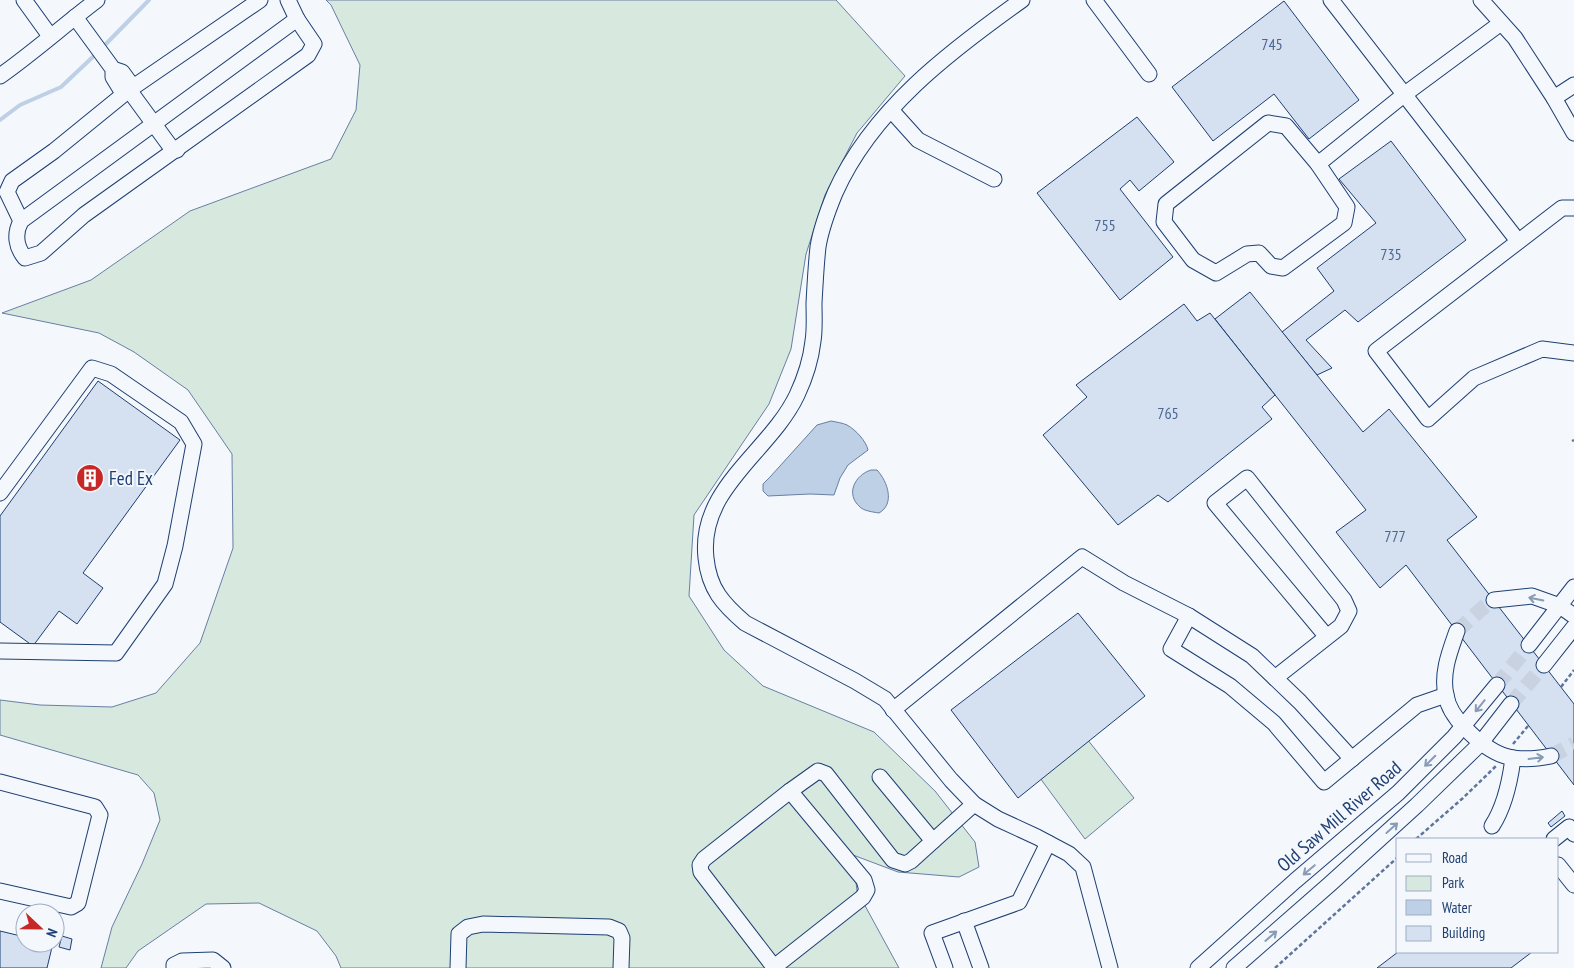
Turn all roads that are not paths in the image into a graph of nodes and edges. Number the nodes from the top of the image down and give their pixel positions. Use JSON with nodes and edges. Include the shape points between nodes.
{"nodes":[{"id":1,"x":24,"y":0,"type":"edge"},
{"id":2,"x":97,"y":0,"type":"edge"},
{"id":3,"x":260,"y":0,"type":"edge"},
{"id":4,"x":288,"y":0,"type":"edge"},
{"id":5,"x":1022,"y":0,"type":"edge"},
{"id":6,"x":1094,"y":0,"type":"edge"},
{"id":7,"x":1331,"y":0,"type":"edge"},
{"id":8,"x":1481,"y":0,"type":"edge"},
{"id":9,"x":298,"y":19,"type":"junction"},
{"id":10,"x":79,"y":23,"type":"junction"},
{"id":11,"x":1501,"y":23,"type":"junction"},
{"id":12,"x":50,"y":36,"type":"junction"},
{"id":13,"x":1150,"y":74,"type":"dead end"},
{"id":14,"x":0,"y":76,"type":"edge"},
{"id":15,"x":1574,"y":85,"type":"edge"},
{"id":16,"x":129,"y":90,"type":"junction"},
{"id":17,"x":1405,"y":94,"type":"junction"},
{"id":18,"x":1554,"y":98,"type":"junction"},
{"id":19,"x":891,"y":110,"type":"junction"},
{"id":20,"x":153,"y":124,"type":"junction"},
{"id":21,"x":1574,"y":133,"type":"edge"},
{"id":22,"x":177,"y":150,"type":"junction"},
{"id":23,"x":1318,"y":164,"type":"junction"},
{"id":24,"x":994,"y":179,"type":"dead end"},
{"id":25,"x":1574,"y":208,"type":"edge"},
{"id":26,"x":21,"y":221,"type":"junction"},
{"id":27,"x":1518,"y":241,"type":"junction"},
{"id":28,"x":1574,"y":353,"type":"edge"},
{"id":29,"x":0,"y":494,"type":"edge"},
{"id":30,"x":1574,"y":587,"type":"edge"},
{"id":31,"x":1494,"y":600,"type":"tunnel mouth"},
{"id":32,"x":1560,"y":606,"type":"junction"},
{"id":33,"x":1189,"y":616,"type":"junction"},
{"id":34,"x":1574,"y":616,"type":"edge"},
{"id":35,"x":1574,"y":627,"type":"edge"},
{"id":36,"x":1457,"y":631,"type":"tunnel mouth"},
{"id":37,"x":1327,"y":637,"type":"junction"},
{"id":38,"x":1529,"y":645,"type":"tunnel mouth"},
{"id":39,"x":0,"y":651,"type":"edge"},
{"id":40,"x":1544,"y":665,"type":"tunnel mouth"},
{"id":41,"x":1275,"y":678,"type":"junction"},
{"id":42,"x":1497,"y":685,"type":"tunnel mouth"},
{"id":43,"x":1446,"y":695,"type":"junction"},
{"id":44,"x":1511,"y":704,"type":"tunnel mouth"},
{"id":45,"x":893,"y":710,"type":"junction"},
{"id":46,"x":1464,"y":726,"type":"junction"},
{"id":47,"x":1480,"y":744,"type":"junction"},
{"id":48,"x":1551,"y":756,"type":"tunnel mouth"},
{"id":49,"x":1508,"y":757,"type":"junction"},
{"id":50,"x":1352,"y":759,"type":"junction"},
{"id":51,"x":880,"y":777,"type":"dead end"},
{"id":52,"x":0,"y":782,"type":"edge"},
{"id":53,"x":790,"y":791,"type":"junction"},
{"id":54,"x":974,"y":804,"type":"junction"},
{"id":55,"x":1492,"y":826,"type":"dead end"},
{"id":56,"x":1574,"y":834,"type":"edge"},
{"id":57,"x":1555,"y":838,"type":"edge"},
{"id":58,"x":933,"y":841,"type":"junction"},
{"id":59,"x":1048,"y":843,"type":"junction"},
{"id":60,"x":1559,"y":866,"type":"edge"},
{"id":61,"x":1574,"y":885,"type":"edge"},
{"id":62,"x":0,"y":891,"type":"edge"},
{"id":63,"x":964,"y":921,"type":"junction"},
{"id":64,"x":174,"y":968,"type":"edge"},
{"id":65,"x":223,"y":968,"type":"edge"},
{"id":66,"x":458,"y":968,"type":"edge"},
{"id":67,"x":621,"y":968,"type":"edge"},
{"id":68,"x":773,"y":968,"type":"edge"},
{"id":69,"x":945,"y":968,"type":"edge"},
{"id":70,"x":981,"y":968,"type":"edge"},
{"id":71,"x":1110,"y":968,"type":"edge"},
{"id":72,"x":1198,"y":968,"type":"edge"},
{"id":73,"x":1234,"y":968,"type":"edge"}],
"edges":[{"from":1,"to":12,"type":"street"},
{"from":2,"to":10,"type":"street"},
{"from":3,"to":16,"type":"street"},
{"from":4,"to":9,"type":"street"},
{"from":5,"to":19,"type":"street","via":[[981,29]]},
{"from":6,"to":13,"type":"street"},
{"from":7,"to":17,"type":"street"},
{"from":8,"to":11,"type":"street"},
{"from":9,"to":20,"type":"street"},
{"from":9,"to":22,"type":"street","via":[[314,44],[308,55]]},
{"from":10,"to":12,"type":"street"},
{"from":10,"to":16,"type":"street","via":[[113,69],[113,77],[120,90]]},
{"from":11,"to":17,"type":"street"},
{"from":11,"to":18,"type":"street","via":[[1515,38]]},
{"from":12,"to":14,"type":"street"},
{"from":15,"to":18,"type":"street"},
{"from":16,"to":20,"type":"street"},
{"from":16,"to":26,"type":"street","via":[[12,181],[7,192]]},
{"from":17,"to":23,"type":"street"},
{"from":17,"to":27,"type":"street"},
{"from":18,"to":21,"type":"street"},
{"from":19,"to":24,"type":"street","via":[[918,140]]},
{"from":19,"to":45,"type":"street","via":[[870,132],[845,170],[828,210],[818,245],[813,341],[807,371],[796,397],[775,430],[724,489],[710,515],[704,543],[707,570],[716,593],[730,610],[745,623],[855,681],[885,700]]},
{"from":20,"to":22,"type":"street"},
{"from":20,"to":26,"type":"street"},
{"from":22,"to":26,"type":"street","via":[[84,215],[41,253],[26,258],[19,250],[16,230]]},
{"from":23,"to":23,"type":"street","via":[[1347,207],[1344,223],[1283,268],[1271,266],[1259,253],[1247,254],[1216,273],[1192,260],[1164,222],[1166,204],[1268,123],[1286,126]]},
{"from":25,"to":27,"type":"street","via":[[1562,208]]},
{"from":27,"to":28,"type":"street","via":[[1376,351],[1428,418],[1474,378],[1542,349]]},
{"from":29,"to":39,"type":"street","via":[[92,368],[111,374],[181,422],[194,444],[165,584],[116,653]]},
{"from":30,"to":32,"type":"street"},
{"from":32,"to":31,"type":"street","one_way":true,"via":[[1532,596]]},
{"from":32,"to":34,"type":"street"},
{"from":32,"to":38,"type":"street"},
{"from":33,"to":41,"type":"street","via":[[1252,656]]},
{"from":33,"to":45,"type":"street","via":[[1082,557]]},
{"from":33,"to":50,"type":"street","via":[[1171,649],[1230,686],[1274,723],[1324,782]]},
{"from":35,"to":40,"type":"street"},
{"from":36,"to":43,"type":"street","via":[[1446,665]]},
{"from":37,"to":37,"type":"street","via":[[1341,626],[1349,611],[1344,600],[1247,478],[1216,502]]},
{"from":37,"to":41,"type":"street"},
{"from":41,"to":50,"type":"street"},
{"from":42,"to":46,"type":"street","name":"Old Saw Mill River Road","one_way":true},
{"from":43,"to":46,"type":"street","via":[[1455,717]]},
{"from":43,"to":50,"type":"street","via":[[1417,705]]},
{"from":44,"to":47,"type":"street"},
{"from":45,"to":54,"type":"street"},
{"from":46,"to":47,"type":"street"},
{"from":46,"to":72,"type":"street","name":"Old Saw Mill River Road","one_way":true,"via":[[1398,793]]},
{"from":47,"to":49,"type":"street"},
{"from":73,"to":47,"type":"street","one_way":true,"via":[[1417,806]]},
{"from":49,"to":48,"type":"street","one_way":true,"via":[[1532,759]]},
{"from":49,"to":55,"type":"street","via":[[1505,798]]},
{"from":51,"to":58,"type":"street"},
{"from":52,"to":62,"type":"street","via":[[95,806],[100,815],[78,903],[71,907]]},
{"from":53,"to":58,"type":"street","via":[[818,771],[826,774],[893,860],[905,864]]},
{"from":53,"to":68,"type":"street","via":[[700,865],[701,872]]},
{"from":53,"to":68,"type":"street","via":[[864,880],[866,890],[863,897]]},
{"from":54,"to":58,"type":"street"},
{"from":54,"to":59,"type":"street"},
{"from":56,"to":57,"type":"street","via":[[1569,828]]},
{"from":59,"to":63,"type":"street","via":[[1019,902]]},
{"from":59,"to":71,"type":"street","via":[[1069,854],[1082,867]]},
{"from":60,"to":61,"type":"street"},
{"from":63,"to":69,"type":"street","via":[[932,933]]},
{"from":63,"to":70,"type":"street"},
{"from":64,"to":65,"type":"street","via":[[182,961],[198,960],[213,960]]},
{"from":66,"to":67,"type":"street","via":[[459,934],[468,927],[483,924],[609,927],[619,931],[622,938]]}]}
